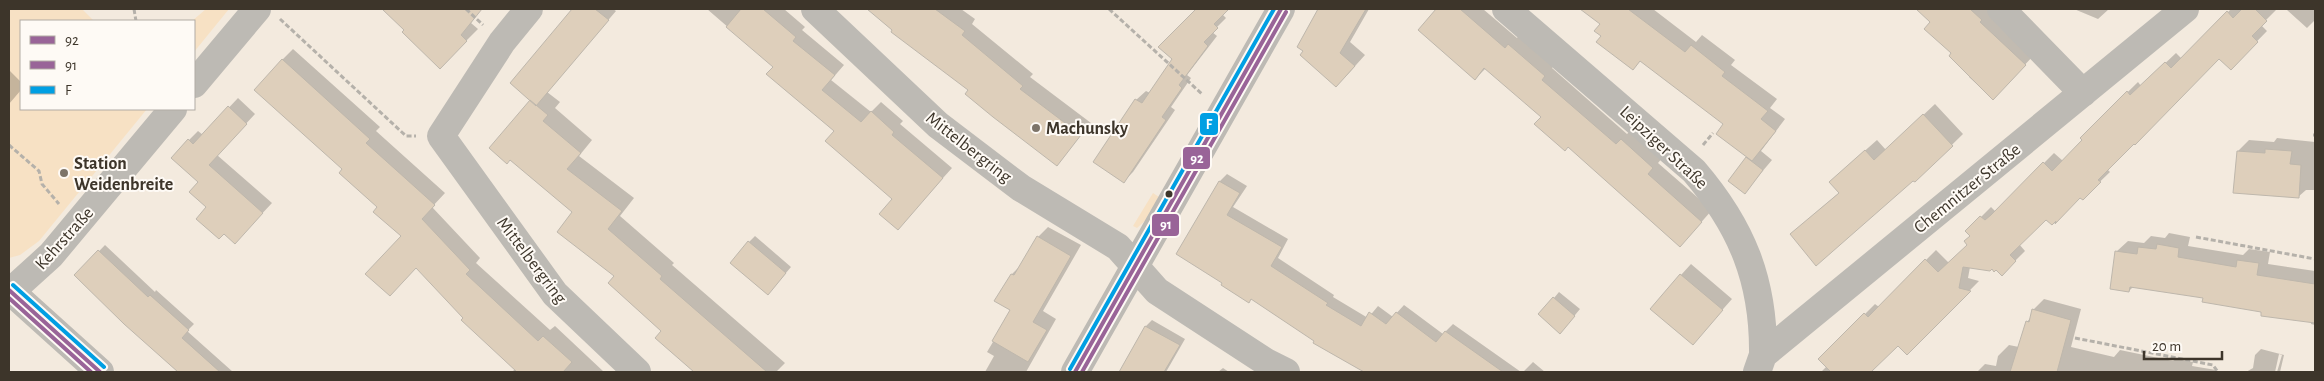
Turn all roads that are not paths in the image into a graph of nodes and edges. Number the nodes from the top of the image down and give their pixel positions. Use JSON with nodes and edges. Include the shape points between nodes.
{"nodes":[{"id":1,"x":530,"y":9,"type":"edge"},
{"id":2,"x":815,"y":9,"type":"edge"},
{"id":3,"x":1281,"y":9,"type":"edge"},
{"id":4,"x":1506,"y":9,"type":"edge"},
{"id":5,"x":2001,"y":9,"type":"edge"},
{"id":6,"x":2185,"y":9,"type":"edge"},
{"id":7,"x":266,"y":11,"type":"edge"},
{"id":8,"x":195,"y":83,"type":"edge"},
{"id":9,"x":2083,"y":93,"type":"junction"},
{"id":10,"x":172,"y":110,"type":"edge"},
{"id":11,"x":1136,"y":267,"type":"junction"},
{"id":12,"x":9,"y":292,"type":"edge"},
{"id":13,"x":1760,"y":364,"type":"edge"},
{"id":14,"x":100,"y":372,"type":"edge"},
{"id":15,"x":637,"y":372,"type":"edge"},
{"id":16,"x":1076,"y":372,"type":"edge"},
{"id":17,"x":1286,"y":372,"type":"edge"}],
"edges":[{"from":1,"to":15,"type":"street","name":"Mittelbergring","via":[[502,42],[441,136],[555,294]]},
{"from":2,"to":11,"type":"street","name":"Mittelbergring","via":[[938,125],[1021,188],[1118,247]]},
{"from":3,"to":11,"type":"street"},
{"from":4,"to":13,"type":"street","name":"Leipziger Straße","via":[[1694,171],[1717,198],[1741,240],[1757,287],[1764,323]]},
{"from":5,"to":9,"type":"street"},
{"from":6,"to":9,"type":"street","name":"Chemnitzer Straße"},
{"from":7,"to":8,"type":"street"},
{"from":9,"to":13,"type":"street","name":"Chemnitzer Straße"},
{"from":10,"to":12,"type":"street","name":"Kehrstraße","via":[[79,224],[51,255]]},
{"from":11,"to":16,"type":"street"},
{"from":11,"to":17,"type":"street","name":"Mittelbergring","via":[[1157,291]]},
{"from":12,"to":14,"type":"street"}]}
